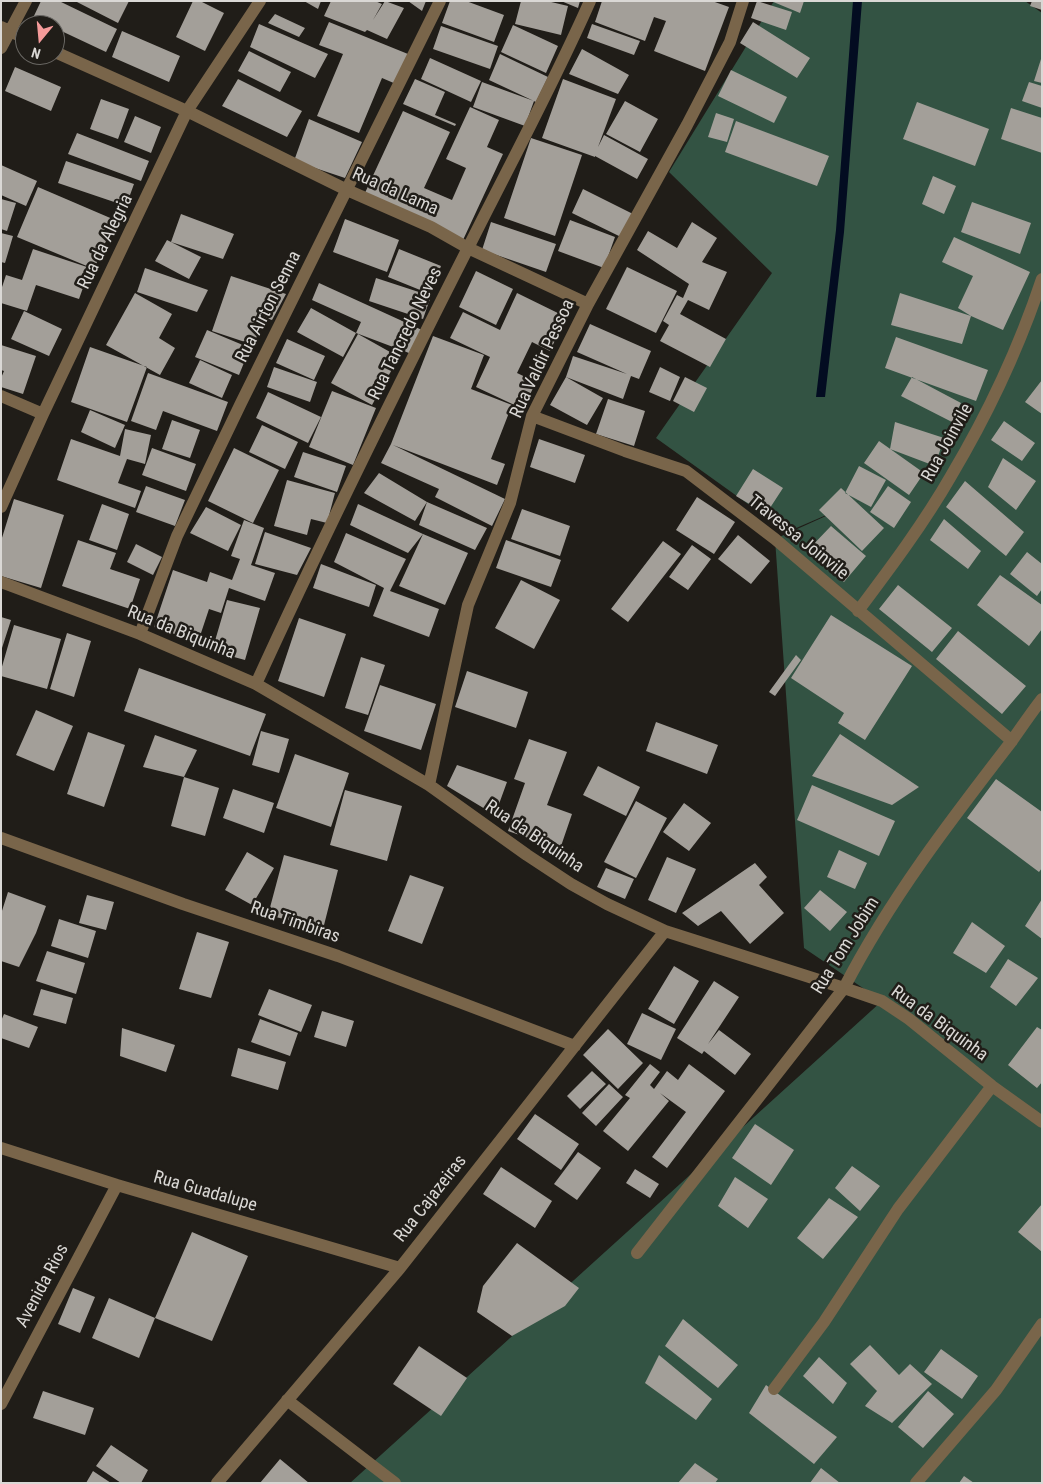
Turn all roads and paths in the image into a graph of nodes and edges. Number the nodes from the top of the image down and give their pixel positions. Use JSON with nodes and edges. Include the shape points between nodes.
{"nodes":[{"id":1,"x":26,"y":1,"type":"edge"},
{"id":2,"x":260,"y":1,"type":"edge"},
{"id":3,"x":440,"y":1,"type":"edge"},
{"id":4,"x":590,"y":1,"type":"edge"},
{"id":5,"x":743,"y":1,"type":"edge"},
{"id":6,"x":5,"y":29,"type":"edge"},
{"id":7,"x":1,"y":48,"type":"edge"},
{"id":8,"x":65,"y":56,"type":"edge"},
{"id":9,"x":187,"y":111,"type":"junction"},
{"id":10,"x":347,"y":190,"type":"junction"},
{"id":11,"x":468,"y":248,"type":"junction"},
{"id":12,"x":1042,"y":279,"type":"edge"},
{"id":13,"x":588,"y":304,"type":"junction"},
{"id":14,"x":1,"y":396,"type":"edge"},
{"id":15,"x":43,"y":414,"type":"junction"},
{"id":16,"x":532,"y":416,"type":"junction"},
{"id":17,"x":1,"y":508,"type":"edge"},
{"id":18,"x":1,"y":582,"type":"edge"},
{"id":19,"x":858,"y":611,"type":"junction"},
{"id":20,"x":140,"y":634,"type":"junction"},
{"id":21,"x":256,"y":684,"type":"junction"},
{"id":22,"x":1042,"y":699,"type":"edge"},
{"id":23,"x":1012,"y":741,"type":"junction"},
{"id":24,"x":429,"y":785,"type":"junction"},
{"id":25,"x":1,"y":838,"type":"edge"},
{"id":26,"x":665,"y":930,"type":"junction"},
{"id":27,"x":844,"y":988,"type":"junction"},
{"id":28,"x":575,"y":1046,"type":"junction"},
{"id":29,"x":992,"y":1086,"type":"junction"},
{"id":30,"x":1042,"y":1122,"type":"edge"},
{"id":31,"x":1,"y":1148,"type":"edge"},
{"id":32,"x":117,"y":1185,"type":"junction"},
{"id":33,"x":637,"y":1253,"type":"dead end"},
{"id":34,"x":400,"y":1268,"type":"junction"},
{"id":35,"x":1042,"y":1324,"type":"edge"},
{"id":36,"x":774,"y":1389,"type":"dead end"},
{"id":37,"x":288,"y":1400,"type":"junction"},
{"id":38,"x":1,"y":1404,"type":"edge"},
{"id":39,"x":217,"y":1483,"type":"edge"},
{"id":40,"x":395,"y":1483,"type":"edge"},
{"id":41,"x":916,"y":1483,"type":"edge"}],
"edges":[{"from":1,"to":6,"type":"street"},
{"from":2,"to":9,"type":"street","name":"Rua da Alegria"},
{"from":3,"to":10,"type":"street","name":"Rua Airton Senna"},
{"from":4,"to":11,"type":"street","name":"Rua Tancredo Neves","via":[[565,59]]},
{"from":5,"to":13,"type":"street","name":"Rua Valdir Pessoa","via":[[730,42],[688,125]]},
{"from":6,"to":7,"type":"street"},
{"from":8,"to":9,"type":"street","name":"Rua da Lama"},
{"from":9,"to":10,"type":"street","name":"Rua da Lama"},
{"from":9,"to":15,"type":"street","name":"Rua da Alegria"},
{"from":10,"to":11,"type":"street","name":"Rua da Lama","via":[[431,227]]},
{"from":10,"to":20,"type":"street","name":"Rua Airton Senna","via":[[182,527]]},
{"from":11,"to":13,"type":"street","name":"Rua da Lama"},
{"from":11,"to":21,"type":"street","name":"Rua Tancredo Neves"},
{"from":12,"to":19,"type":"street","name":"Rua Joinvile","via":[[1008,368],[951,477]]},
{"from":13,"to":16,"type":"street","name":"Rua Valdir Pessoa"},
{"from":14,"to":15,"type":"street"},
{"from":15,"to":17,"type":"street","name":"Rua da Alegria"},
{"from":16,"to":19,"type":"street","name":"Travessa Joinvile","via":[[686,471],[775,539]]},
{"from":16,"to":24,"type":"street","name":"Rua Valdir Pessoa","via":[[510,502],[468,605]]},
{"from":18,"to":20,"type":"street","name":"Rua da Biquinha"},
{"from":19,"to":23,"type":"street","name":"Travessa Joinvile"},
{"from":20,"to":21,"type":"street","name":"Rua da Biquinha"},
{"from":21,"to":24,"type":"street","name":"Rua da Biquinha"},
{"from":22,"to":23,"type":"street","name":"Rua Tom Jobim"},
{"from":23,"to":27,"type":"street","name":"Rua Tom Jobim","via":[[903,887]]},
{"from":24,"to":26,"type":"street","name":"Rua da Biquinha","via":[[571,884]]},
{"from":25,"to":28,"type":"street","name":"Rua Timbiras","via":[[338,956]]},
{"from":26,"to":27,"type":"street","name":"Rua da Biquinha"},
{"from":26,"to":28,"type":"street","name":"Rua Cajazeiras"},
{"from":27,"to":29,"type":"street","name":"Rua da Biquinha","via":[[882,1001]]},
{"from":27,"to":33,"type":"street","name":"Rua Tom Jobim"},
{"from":28,"to":34,"type":"street","name":"Rua Cajazeiras"},
{"from":29,"to":30,"type":"street","name":"Rua da Biquinha"},
{"from":29,"to":36,"type":"street","via":[[898,1209],[824,1322]]},
{"from":31,"to":32,"type":"street","name":"Rua Guadalupe"},
{"from":32,"to":34,"type":"street","name":"Rua Guadalupe"},
{"from":32,"to":38,"type":"street","name":"Avenida Rios"},
{"from":34,"to":37,"type":"street","name":"Rua Cajazeiras"},
{"from":35,"to":41,"type":"street","via":[[996,1390]]},
{"from":37,"to":39,"type":"street","name":"Rua Cajazeiras"},
{"from":37,"to":40,"type":"street"}]}
